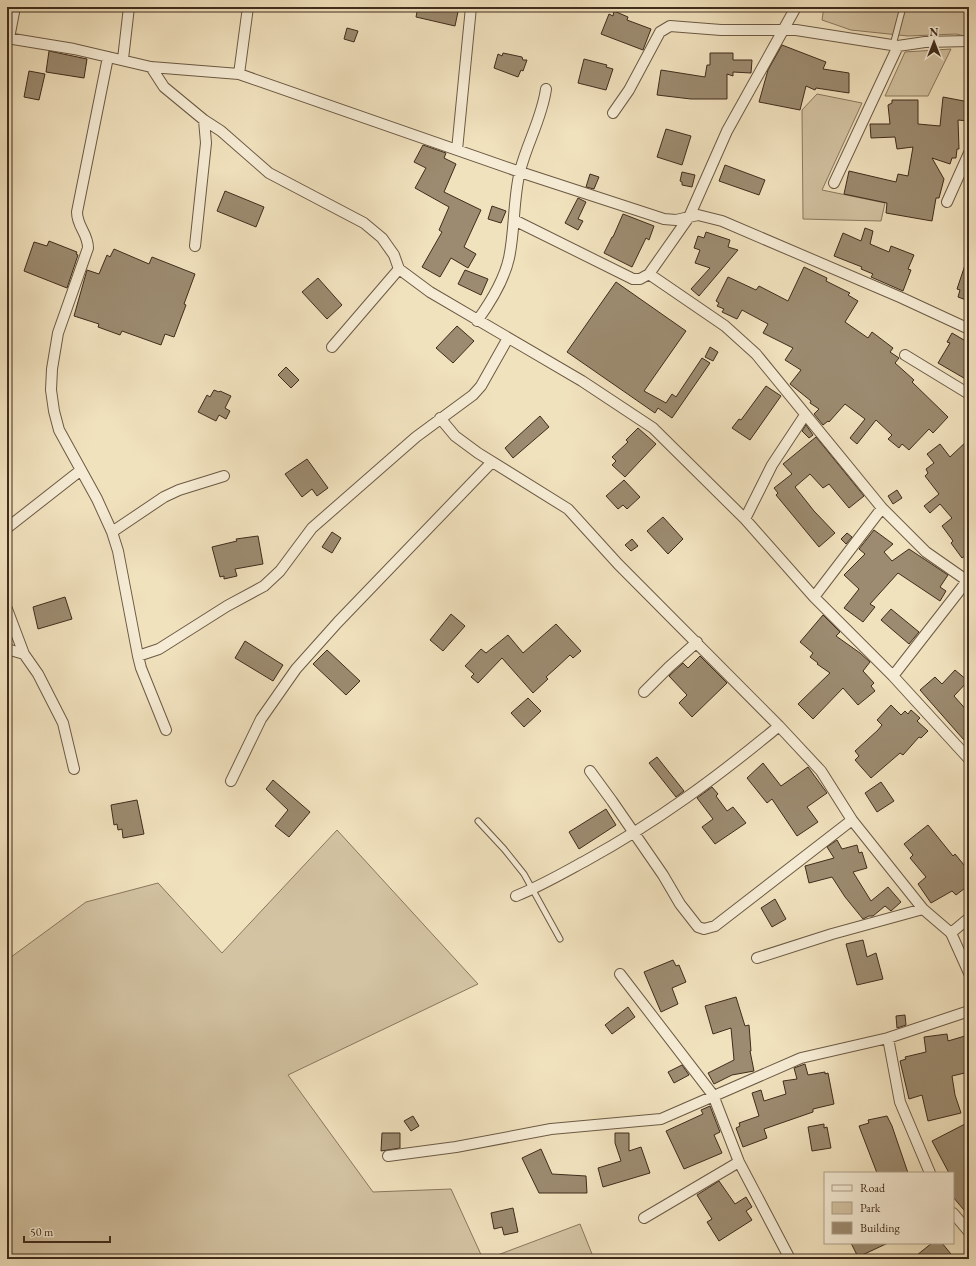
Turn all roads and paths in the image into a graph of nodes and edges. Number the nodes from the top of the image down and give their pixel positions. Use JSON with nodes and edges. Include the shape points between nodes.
{"nodes":[{"id":1,"x":15,"y":7,"type":"edge"},
{"id":2,"x":129,"y":7,"type":"edge"},
{"id":3,"x":248,"y":7,"type":"edge"},
{"id":4,"x":471,"y":7,"type":"edge"},
{"id":5,"x":796,"y":7,"type":"edge"},
{"id":6,"x":903,"y":7,"type":"edge"},
{"id":7,"x":784,"y":29,"type":"junction"},
{"id":8,"x":8,"y":38,"type":"edge"},
{"id":9,"x":969,"y":41,"type":"edge"},
{"id":10,"x":895,"y":45,"type":"junction"},
{"id":11,"x":108,"y":57,"type":"junction"},
{"id":12,"x":123,"y":60,"type":"junction"},
{"id":13,"x":150,"y":67,"type":"junction"},
{"id":14,"x":239,"y":74,"type":"junction"},
{"id":15,"x":546,"y":89,"type":"dead end"},
{"id":16,"x":613,"y":114,"type":"dead end"},
{"id":17,"x":204,"y":120,"type":"junction"},
{"id":18,"x":457,"y":150,"type":"junction"},
{"id":19,"x":969,"y":153,"type":"edge"},
{"id":20,"x":520,"y":172,"type":"junction"},
{"id":21,"x":834,"y":183,"type":"dead end"},
{"id":22,"x":947,"y":202,"type":"dead end"},
{"id":23,"x":689,"y":217,"type":"junction"},
{"id":24,"x":514,"y":220,"type":"junction"},
{"id":25,"x":195,"y":246,"type":"dead end"},
{"id":26,"x":399,"y":269,"type":"junction"},
{"id":27,"x":649,"y":274,"type":"junction"},
{"id":28,"x":477,"y":321,"type":"junction"},
{"id":29,"x":969,"y":329,"type":"edge"},
{"id":30,"x":508,"y":338,"type":"junction"},
{"id":31,"x":332,"y":347,"type":"dead end"},
{"id":32,"x":905,"y":355,"type":"dead end"},
{"id":33,"x":969,"y":394,"type":"edge"},
{"id":34,"x":806,"y":415,"type":"junction"},
{"id":35,"x":440,"y":418,"type":"junction"},
{"id":36,"x":492,"y":462,"type":"junction"},
{"id":37,"x":81,"y":470,"type":"junction"},
{"id":38,"x":224,"y":476,"type":"dead end"},
{"id":39,"x":882,"y":508,"type":"junction"},
{"id":40,"x":745,"y":519,"type":"junction"},
{"id":41,"x":7,"y":528,"type":"edge"},
{"id":42,"x":112,"y":532,"type":"junction"},
{"id":43,"x":968,"y":582,"type":"edge"},
{"id":44,"x":814,"y":597,"type":"junction"},
{"id":45,"x":7,"y":608,"type":"edge"},
{"id":46,"x":697,"y":642,"type":"junction"},
{"id":47,"x":7,"y":649,"type":"edge"},
{"id":48,"x":24,"y":654,"type":"junction"},
{"id":49,"x":138,"y":656,"type":"junction"},
{"id":50,"x":893,"y":676,"type":"junction"},
{"id":51,"x":644,"y":692,"type":"dead end"},
{"id":52,"x":778,"y":726,"type":"junction"},
{"id":53,"x":166,"y":730,"type":"dead end"},
{"id":54,"x":969,"y":759,"type":"edge"},
{"id":55,"x":74,"y":769,"type":"dead end"},
{"id":56,"x":590,"y":771,"type":"dead end"},
{"id":57,"x":231,"y":781,"type":"dead end"},
{"id":58,"x":852,"y":820,"type":"junction"},
{"id":59,"x":478,"y":821,"type":"dead end"},
{"id":60,"x":634,"y":834,"type":"junction"},
{"id":61,"x":533,"y":889,"type":"junction"},
{"id":62,"x":516,"y":896,"type":"dead end"},
{"id":63,"x":922,"y":909,"type":"junction"},
{"id":64,"x":969,"y":918,"type":"edge"},
{"id":65,"x":951,"y":933,"type":"junction"},
{"id":66,"x":560,"y":939,"type":"dead end"},
{"id":67,"x":756,"y":958,"type":"dead end"},
{"id":68,"x":969,"y":973,"type":"edge"},
{"id":69,"x":620,"y":974,"type":"dead end"},
{"id":70,"x":969,"y":1011,"type":"edge"},
{"id":71,"x":888,"y":1038,"type":"junction"},
{"id":72,"x":713,"y":1095,"type":"junction"},
{"id":73,"x":388,"y":1156,"type":"dead end"},
{"id":74,"x":740,"y":1162,"type":"junction"},
{"id":75,"x":930,"y":1172,"type":"edge"},
{"id":76,"x":954,"y":1215,"type":"edge"},
{"id":77,"x":644,"y":1218,"type":"dead end"},
{"id":78,"x":969,"y":1232,"type":"edge"},
{"id":79,"x":790,"y":1259,"type":"edge"}],
"edges":[{"from":1,"to":8,"type":"street"},
{"from":2,"to":12,"type":"street"},
{"from":3,"to":14,"type":"street"},
{"from":4,"to":18,"type":"street"},
{"from":5,"to":7,"type":"street"},
{"from":6,"to":10,"type":"lane"},
{"from":7,"to":10,"type":"street"},
{"from":7,"to":16,"type":"street","via":[[721,30],[670,26],[664,28]]},
{"from":7,"to":23,"type":"street","via":[[727,131]]},
{"from":8,"to":11,"type":"street"},
{"from":9,"to":10,"type":"street"},
{"from":10,"to":21,"type":"street"},
{"from":11,"to":12,"type":"street"},
{"from":11,"to":37,"type":"street","via":[[76,212],[76,221],[88,239],[88,248],[58,333],[52,369],[54,411],[59,430]]},
{"from":12,"to":13,"type":"street"},
{"from":13,"to":14,"type":"street"},
{"from":13,"to":17,"type":"street","via":[[164,87]]},
{"from":14,"to":18,"type":"street"},
{"from":15,"to":20,"type":"street","via":[[543,109]]},
{"from":17,"to":25,"type":"street","via":[[206,143]]},
{"from":17,"to":26,"type":"street","via":[[269,173],[364,222],[382,238],[394,255]]},
{"from":18,"to":20,"type":"street"},
{"from":19,"to":22,"type":"street"},
{"from":20,"to":23,"type":"street","via":[[664,219]]},
{"from":20,"to":24,"type":"street"},
{"from":23,"to":27,"type":"street"},
{"from":23,"to":29,"type":"street","via":[[698,215],[722,221]]},
{"from":24,"to":27,"type":"street","via":[[633,279],[640,279]]},
{"from":24,"to":28,"type":"street","via":[[509,259],[498,286]]},
{"from":26,"to":28,"type":"street"},
{"from":26,"to":31,"type":"street"},
{"from":27,"to":34,"type":"street","via":[[725,326],[756,354]]},
{"from":28,"to":30,"type":"street"},
{"from":30,"to":35,"type":"street","via":[[481,386],[473,395]]},
{"from":30,"to":40,"type":"street","via":[[582,381],[653,428]]},
{"from":32,"to":33,"type":"street"},
{"from":34,"to":39,"type":"street"},
{"from":34,"to":40,"type":"street","via":[[772,465]]},
{"from":35,"to":36,"type":"street","via":[[455,436]]},
{"from":35,"to":49,"type":"street","via":[[312,528],[280,571],[264,586],[159,649]]},
{"from":36,"to":46,"type":"street","via":[[568,509],[618,564]]},
{"from":36,"to":57,"type":"street","via":[[296,669],[261,719]]},
{"from":37,"to":41,"type":"street"},
{"from":37,"to":42,"type":"street"},
{"from":38,"to":42,"type":"street","via":[[164,497]]},
{"from":39,"to":43,"type":"street","via":[[926,552]]},
{"from":39,"to":44,"type":"street"},
{"from":40,"to":44,"type":"street"},
{"from":42,"to":49,"type":"street"},
{"from":43,"to":50,"type":"street"},
{"from":44,"to":50,"type":"street"},
{"from":45,"to":48,"type":"street"},
{"from":46,"to":51,"type":"street"},
{"from":46,"to":52,"type":"street"},
{"from":47,"to":48,"type":"street"},
{"from":48,"to":55,"type":"street","via":[[38,674],[60,717]]},
{"from":49,"to":53,"type":"street"},
{"from":50,"to":54,"type":"street"},
{"from":52,"to":58,"type":"street","via":[[821,771]]},
{"from":52,"to":60,"type":"street","via":[[685,800]]},
{"from":56,"to":60,"type":"street"},
{"from":58,"to":60,"type":"street","via":[[715,926],[704,929],[698,927],[680,904]]},
{"from":58,"to":63,"type":"street"},
{"from":59,"to":61,"type":"lane","via":[[516,864]]},
{"from":60,"to":61,"type":"street"},
{"from":61,"to":62,"type":"street"},
{"from":61,"to":66,"type":"lane"},
{"from":63,"to":65,"type":"street"},
{"from":63,"to":67,"type":"street"},
{"from":64,"to":65,"type":"street"},
{"from":65,"to":68,"type":"street"},
{"from":69,"to":72,"type":"street"},
{"from":70,"to":71,"type":"street"},
{"from":71,"to":72,"type":"street","via":[[800,1058]]},
{"from":71,"to":75,"type":"street","via":[[900,1102]]},
{"from":72,"to":73,"type":"street","via":[[661,1119],[551,1129],[456,1147]]},
{"from":72,"to":74,"type":"street"},
{"from":74,"to":77,"type":"street"},
{"from":74,"to":79,"type":"street"},
{"from":76,"to":78,"type":"street"}]}
